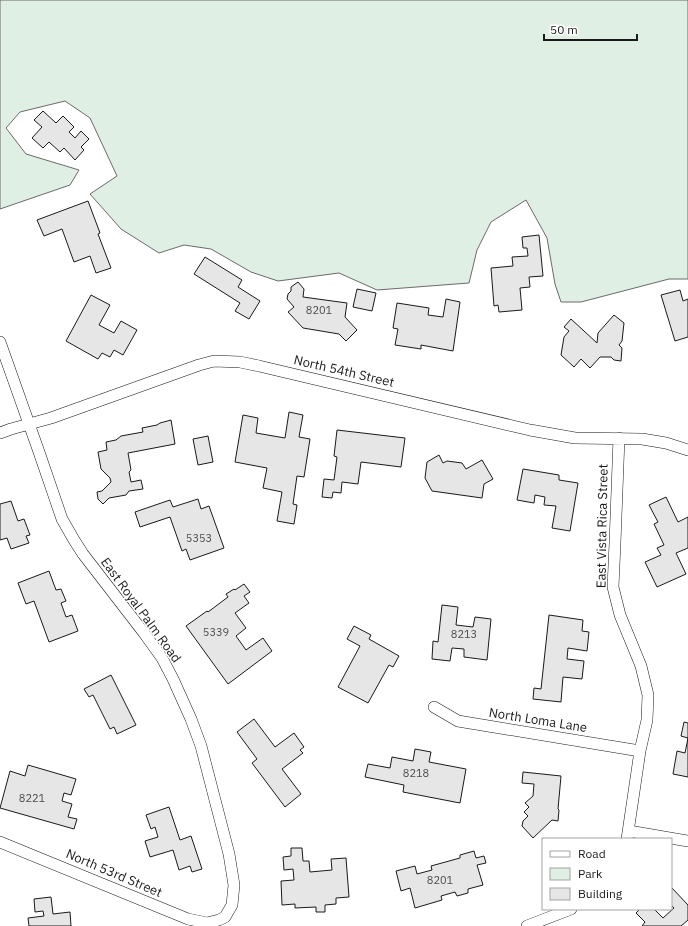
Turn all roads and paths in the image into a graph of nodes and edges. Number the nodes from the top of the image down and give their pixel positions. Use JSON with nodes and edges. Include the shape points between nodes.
{"nodes":[{"id":1,"x":0,"y":342,"type":"edge"},
{"id":2,"x":29,"y":424,"type":"junction"},
{"id":3,"x":0,"y":434,"type":"edge"},
{"id":4,"x":619,"y":438,"type":"junction"},
{"id":5,"x":688,"y":450,"type":"edge"},
{"id":6,"x":434,"y":707,"type":"dead end"},
{"id":7,"x":640,"y":752,"type":"junction"},
{"id":8,"x":628,"y":835,"type":"edge"},
{"id":9,"x":658,"y":838,"type":"edge"},
{"id":10,"x":672,"y":839,"type":"edge"},
{"id":11,"x":688,"y":841,"type":"edge"},
{"id":12,"x":0,"y":842,"type":"edge"},
{"id":13,"x":568,"y":910,"type":"edge"},
{"id":14,"x":219,"y":920,"type":"joint"},
{"id":15,"x":527,"y":926,"type":"edge"}],
"edges":[{"from":1,"to":2,"type":"street","name":"East Royal Palm Road"},
{"from":2,"to":3,"type":"street","name":"North 54th Street"},
{"from":2,"to":4,"type":"street","name":"North 54th Street","via":[[214,361],[240,362],[530,430],[575,438]]},
{"from":2,"to":14,"type":"street","name":"East Royal Palm Road","via":[[62,518],[74,540],[162,658],[191,718],[206,760],[234,885],[232,905],[225,917]]},
{"from":4,"to":5,"type":"street","name":"North 54th Street","via":[[666,443]]},
{"from":4,"to":7,"type":"street","name":"East Vista Rica Street","via":[[613,586],[620,615],[641,666],[648,695],[647,720]]},
{"from":6,"to":7,"type":"street","name":"North Loma Lane","via":[[458,721]]},
{"from":7,"to":8,"type":"street"},
{"from":8,"to":9,"type":"street"},
{"from":10,"to":11,"type":"street"},
{"from":12,"to":14,"type":"street","name":"North 53rd Street","via":[[188,919],[207,923]]},
{"from":13,"to":15,"type":"street"}]}
